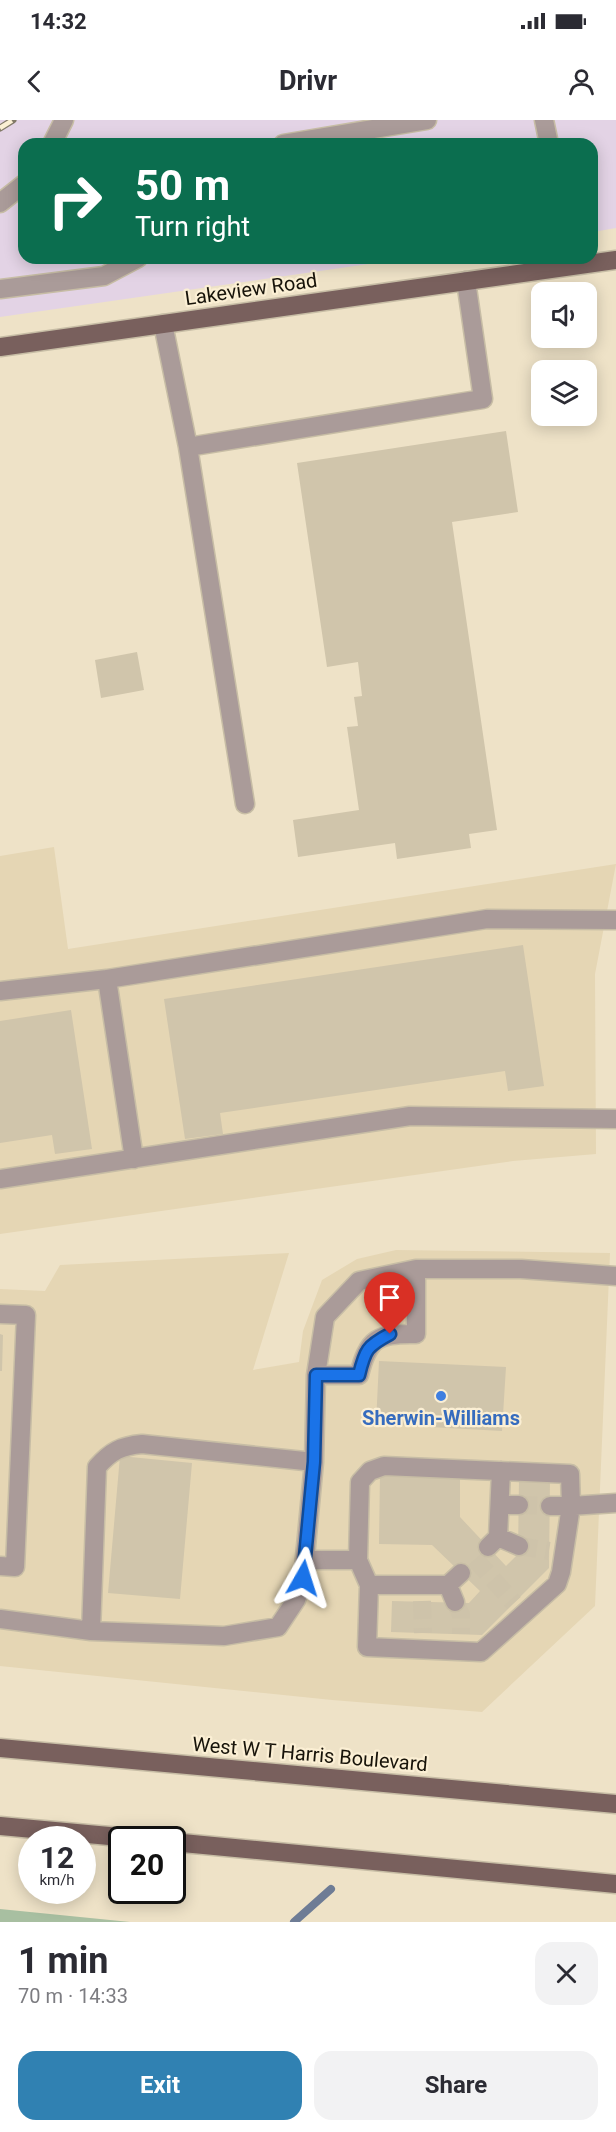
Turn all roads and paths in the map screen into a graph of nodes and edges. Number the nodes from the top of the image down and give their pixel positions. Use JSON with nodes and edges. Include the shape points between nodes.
{"nodes":[{"id":1,"x":63,"y":120,"type":"edge"},
{"id":2,"x":427,"y":120,"type":"edge"},
{"id":3,"x":544,"y":120,"type":"edge"},
{"id":4,"x":55,"y":138,"type":"edge"},
{"id":5,"x":319,"y":138,"type":"edge"},
{"id":6,"x":548,"y":138,"type":"edge"},
{"id":7,"x":18,"y":188,"type":"edge"},
{"id":8,"x":0,"y":202,"type":"edge"},
{"id":9,"x":616,"y":260,"type":"edge"},
{"id":10,"x":598,"y":263,"type":"edge"},
{"id":11,"x":127,"y":264,"type":"edge"},
{"id":12,"x":587,"y":264,"type":"edge"},
{"id":13,"x":466,"y":281,"type":"junction"},
{"id":14,"x":0,"y":289,"type":"edge"},
{"id":15,"x":163,"y":324,"type":"junction"},
{"id":16,"x":0,"y":347,"type":"edge"},
{"id":17,"x":188,"y":447,"type":"junction"},
{"id":18,"x":245,"y":804,"type":"dead end"},
{"id":19,"x":616,"y":921,"type":"edge"},
{"id":20,"x":107,"y":980,"type":"junction"},
{"id":21,"x":0,"y":991,"type":"edge"},
{"id":22,"x":616,"y":1119,"type":"edge"},
{"id":23,"x":134,"y":1159,"type":"junction"},
{"id":24,"x":0,"y":1179,"type":"edge"},
{"id":25,"x":416,"y":1269,"type":"junction"},
{"id":26,"x":616,"y":1276,"type":"edge"},
{"id":27,"x":0,"y":1314,"type":"edge"},
{"id":28,"x":316,"y":1375,"type":"junction"},
{"id":29,"x":314,"y":1462,"type":"junction"},
{"id":30,"x":501,"y":1471,"type":"junction"},
{"id":31,"x":616,"y":1503,"type":"edge"},
{"id":32,"x":500,"y":1505,"type":"junction"},
{"id":33,"x":519,"y":1505,"type":"tunnel mouth"},
{"id":34,"x":550,"y":1506,"type":"tunnel mouth"},
{"id":35,"x":571,"y":1506,"type":"junction"},
{"id":36,"x":519,"y":1546,"type":"tunnel mouth"},
{"id":37,"x":305,"y":1560,"type":"junction"},
{"id":38,"x":358,"y":1560,"type":"junction"},
{"id":39,"x":0,"y":1566,"type":"edge"},
{"id":40,"x":369,"y":1585,"type":"junction"},
{"id":41,"x":455,"y":1587,"type":"dead end"},
{"id":42,"x":0,"y":1619,"type":"edge"},
{"id":43,"x":91,"y":1632,"type":"junction"},
{"id":44,"x":0,"y":1748,"type":"edge"},
{"id":45,"x":616,"y":1804,"type":"edge"},
{"id":46,"x":0,"y":1826,"type":"edge"},
{"id":47,"x":108,"y":1836,"type":"edge"},
{"id":48,"x":186,"y":1843,"type":"edge"},
{"id":49,"x":616,"y":1884,"type":"edge"}],
"edges":[{"from":1,"to":4,"type":"lane"},
{"from":2,"to":5,"type":"lane"},
{"from":3,"to":6,"type":"lane"},
{"from":7,"to":8,"type":"lane"},
{"from":9,"to":10,"type":"main road","name":"Lakeview Road"},
{"from":11,"to":14,"type":"lane","via":[[104,276]]},
{"from":12,"to":13,"type":"main road","name":"Lakeview Road"},
{"from":13,"to":15,"type":"main road","name":"Lakeview Road"},
{"from":13,"to":17,"type":"lane","via":[[483,399]]},
{"from":15,"to":16,"type":"main road","name":"Lakeview Road"},
{"from":15,"to":17,"type":"lane"},
{"from":17,"to":18,"type":"lane"},
{"from":19,"to":20,"type":"lane","via":[[487,919]]},
{"from":20,"to":21,"type":"lane"},
{"from":20,"to":23,"type":"lane"},
{"from":22,"to":23,"type":"lane","via":[[410,1116]]},
{"from":23,"to":24,"type":"lane"},
{"from":25,"to":26,"type":"lane","via":[[521,1269]]},
{"from":25,"to":28,"type":"lane","via":[[359,1281],[325,1317]]},
{"from":25,"to":28,"type":"lane","via":[[416,1334],[390,1334],[374,1342],[365,1352],[359,1375]]},
{"from":27,"to":39,"type":"lane","via":[[26,1315],[15,1567]]},
{"from":28,"to":29,"type":"lane"},
{"from":29,"to":37,"type":"lane"},
{"from":29,"to":43,"type":"lane","via":[[142,1444],[123,1446],[109,1453],[98,1467]]},
{"from":30,"to":32,"type":"lane"},
{"from":30,"to":35,"type":"lane","via":[[570,1474]]},
{"from":30,"to":38,"type":"lane","via":[[384,1466],[370,1471],[360,1482]]},
{"from":31,"to":35,"type":"lane"},
{"from":32,"to":33,"type":"lane"},
{"from":32,"to":36,"type":"lane","via":[[493,1542]]},
{"from":34,"to":35,"type":"lane"},
{"from":35,"to":40,"type":"lane","via":[[557,1552],[557,1584],[518,1609],[481,1652],[462,1642],[422,1641],[368,1647]]},
{"from":37,"to":38,"type":"lane"},
{"from":37,"to":43,"type":"lane","via":[[297,1600],[278,1627],[224,1636]]},
{"from":38,"to":40,"type":"lane"},
{"from":40,"to":41,"type":"lane","via":[[422,1593]]},
{"from":42,"to":43,"type":"lane"},
{"from":44,"to":45,"type":"main road","name":"West W T Harris Boulevard"},
{"from":46,"to":47,"type":"main road"},
{"from":48,"to":49,"type":"main road"}]}
